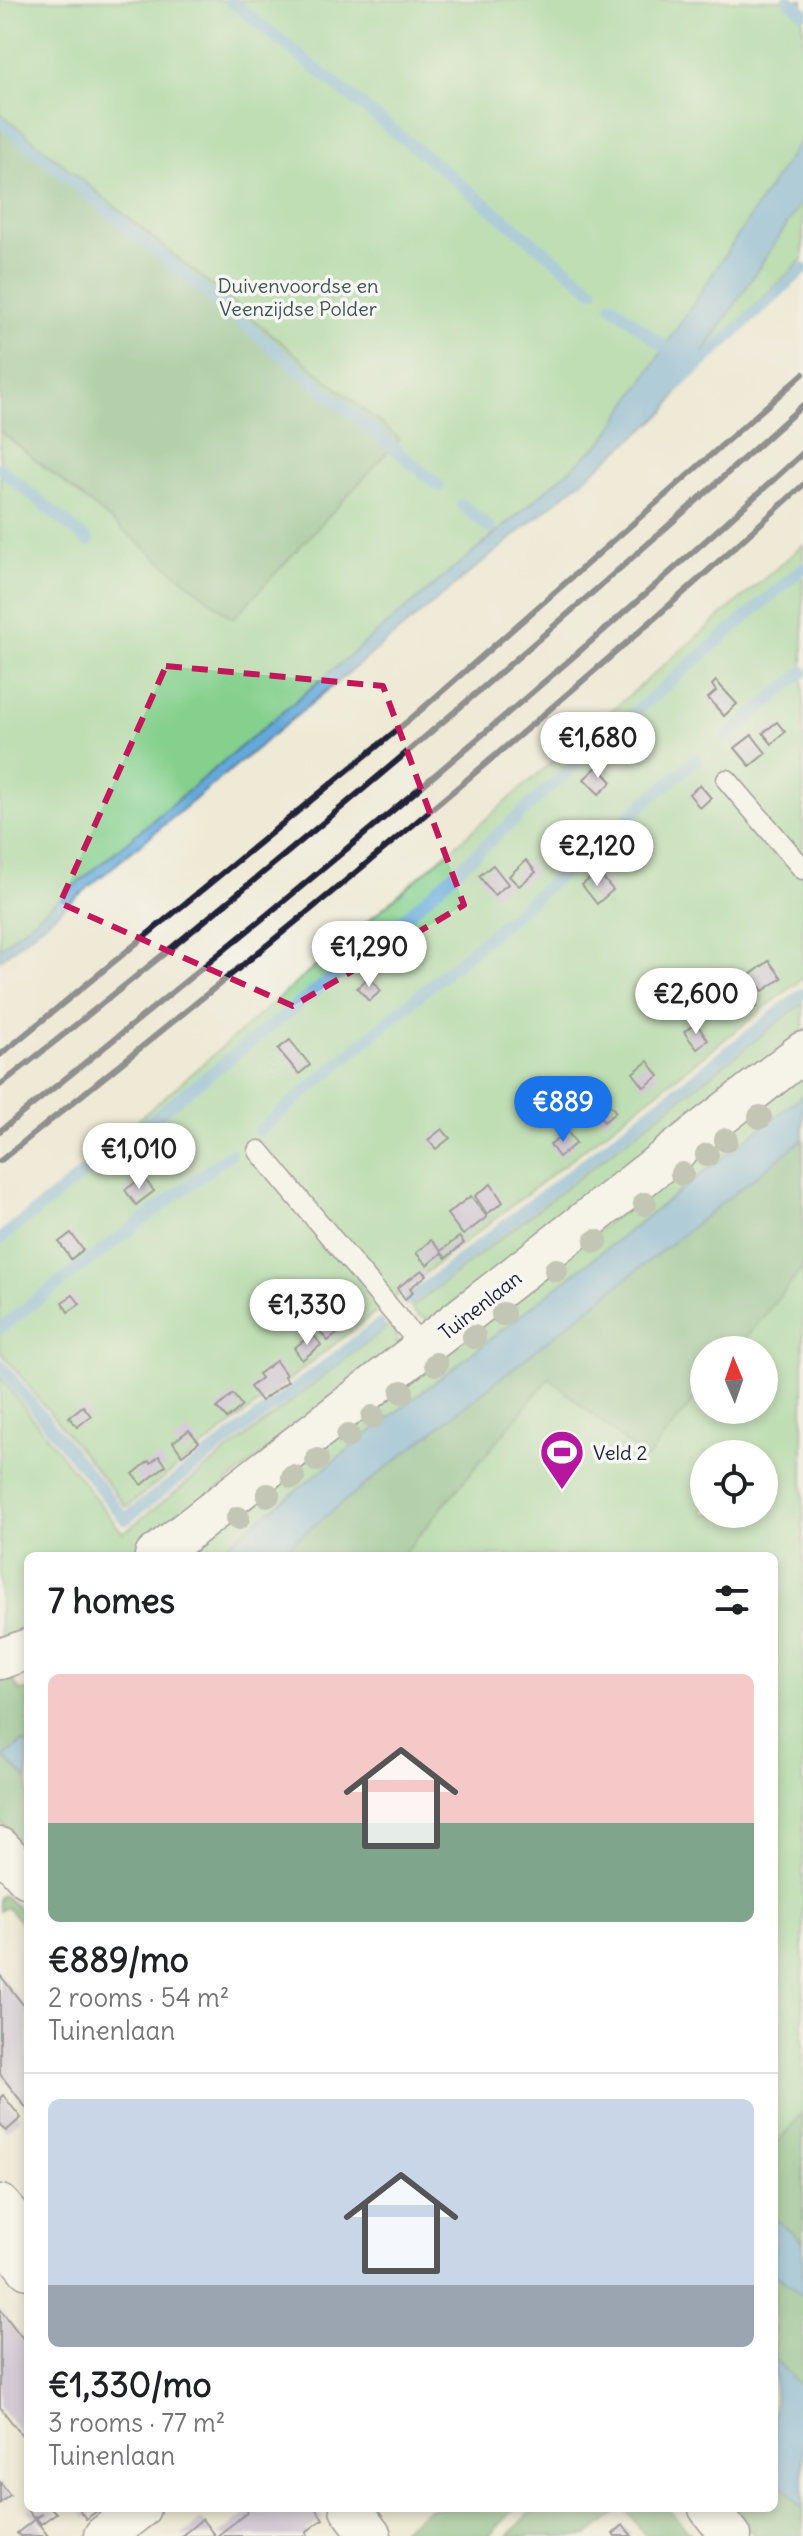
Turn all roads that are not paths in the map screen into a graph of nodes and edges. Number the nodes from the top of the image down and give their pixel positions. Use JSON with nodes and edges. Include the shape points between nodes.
{"nodes":[{"id":1,"x":727,"y":780,"type":"dead end"},
{"id":2,"x":803,"y":869,"type":"edge"},
{"id":3,"x":803,"y":1052,"type":"edge"},
{"id":4,"x":259,"y":1151,"type":"dead end"},
{"id":5,"x":424,"y":1349,"type":"junction"},
{"id":6,"x":160,"y":1552,"type":"edge"},
{"id":7,"x":24,"y":1650,"type":"edge"},
{"id":8,"x":0,"y":1659,"type":"edge"},
{"id":9,"x":0,"y":2205,"type":"edge"},
{"id":10,"x":24,"y":2264,"type":"edge"},
{"id":11,"x":135,"y":2512,"type":"edge"},
{"id":12,"x":353,"y":2512,"type":"edge"},
{"id":13,"x":712,"y":2512,"type":"edge"},
{"id":14,"x":104,"y":2536,"type":"edge"},
{"id":15,"x":371,"y":2536,"type":"edge"},
{"id":16,"x":731,"y":2536,"type":"edge"}],
"edges":[{"from":1,"to":2,"type":"lane"},
{"from":3,"to":5,"type":"street","name":"Tuinenlaan"},
{"from":4,"to":5,"type":"lane"},
{"from":5,"to":6,"type":"street","name":"Tuinenlaan"},
{"from":7,"to":8,"type":"street"},
{"from":9,"to":10,"type":"street","via":[[12,2219],[13,2250]]},
{"from":11,"to":14,"type":"street"},
{"from":12,"to":15,"type":"street"},
{"from":13,"to":16,"type":"street"}]}
